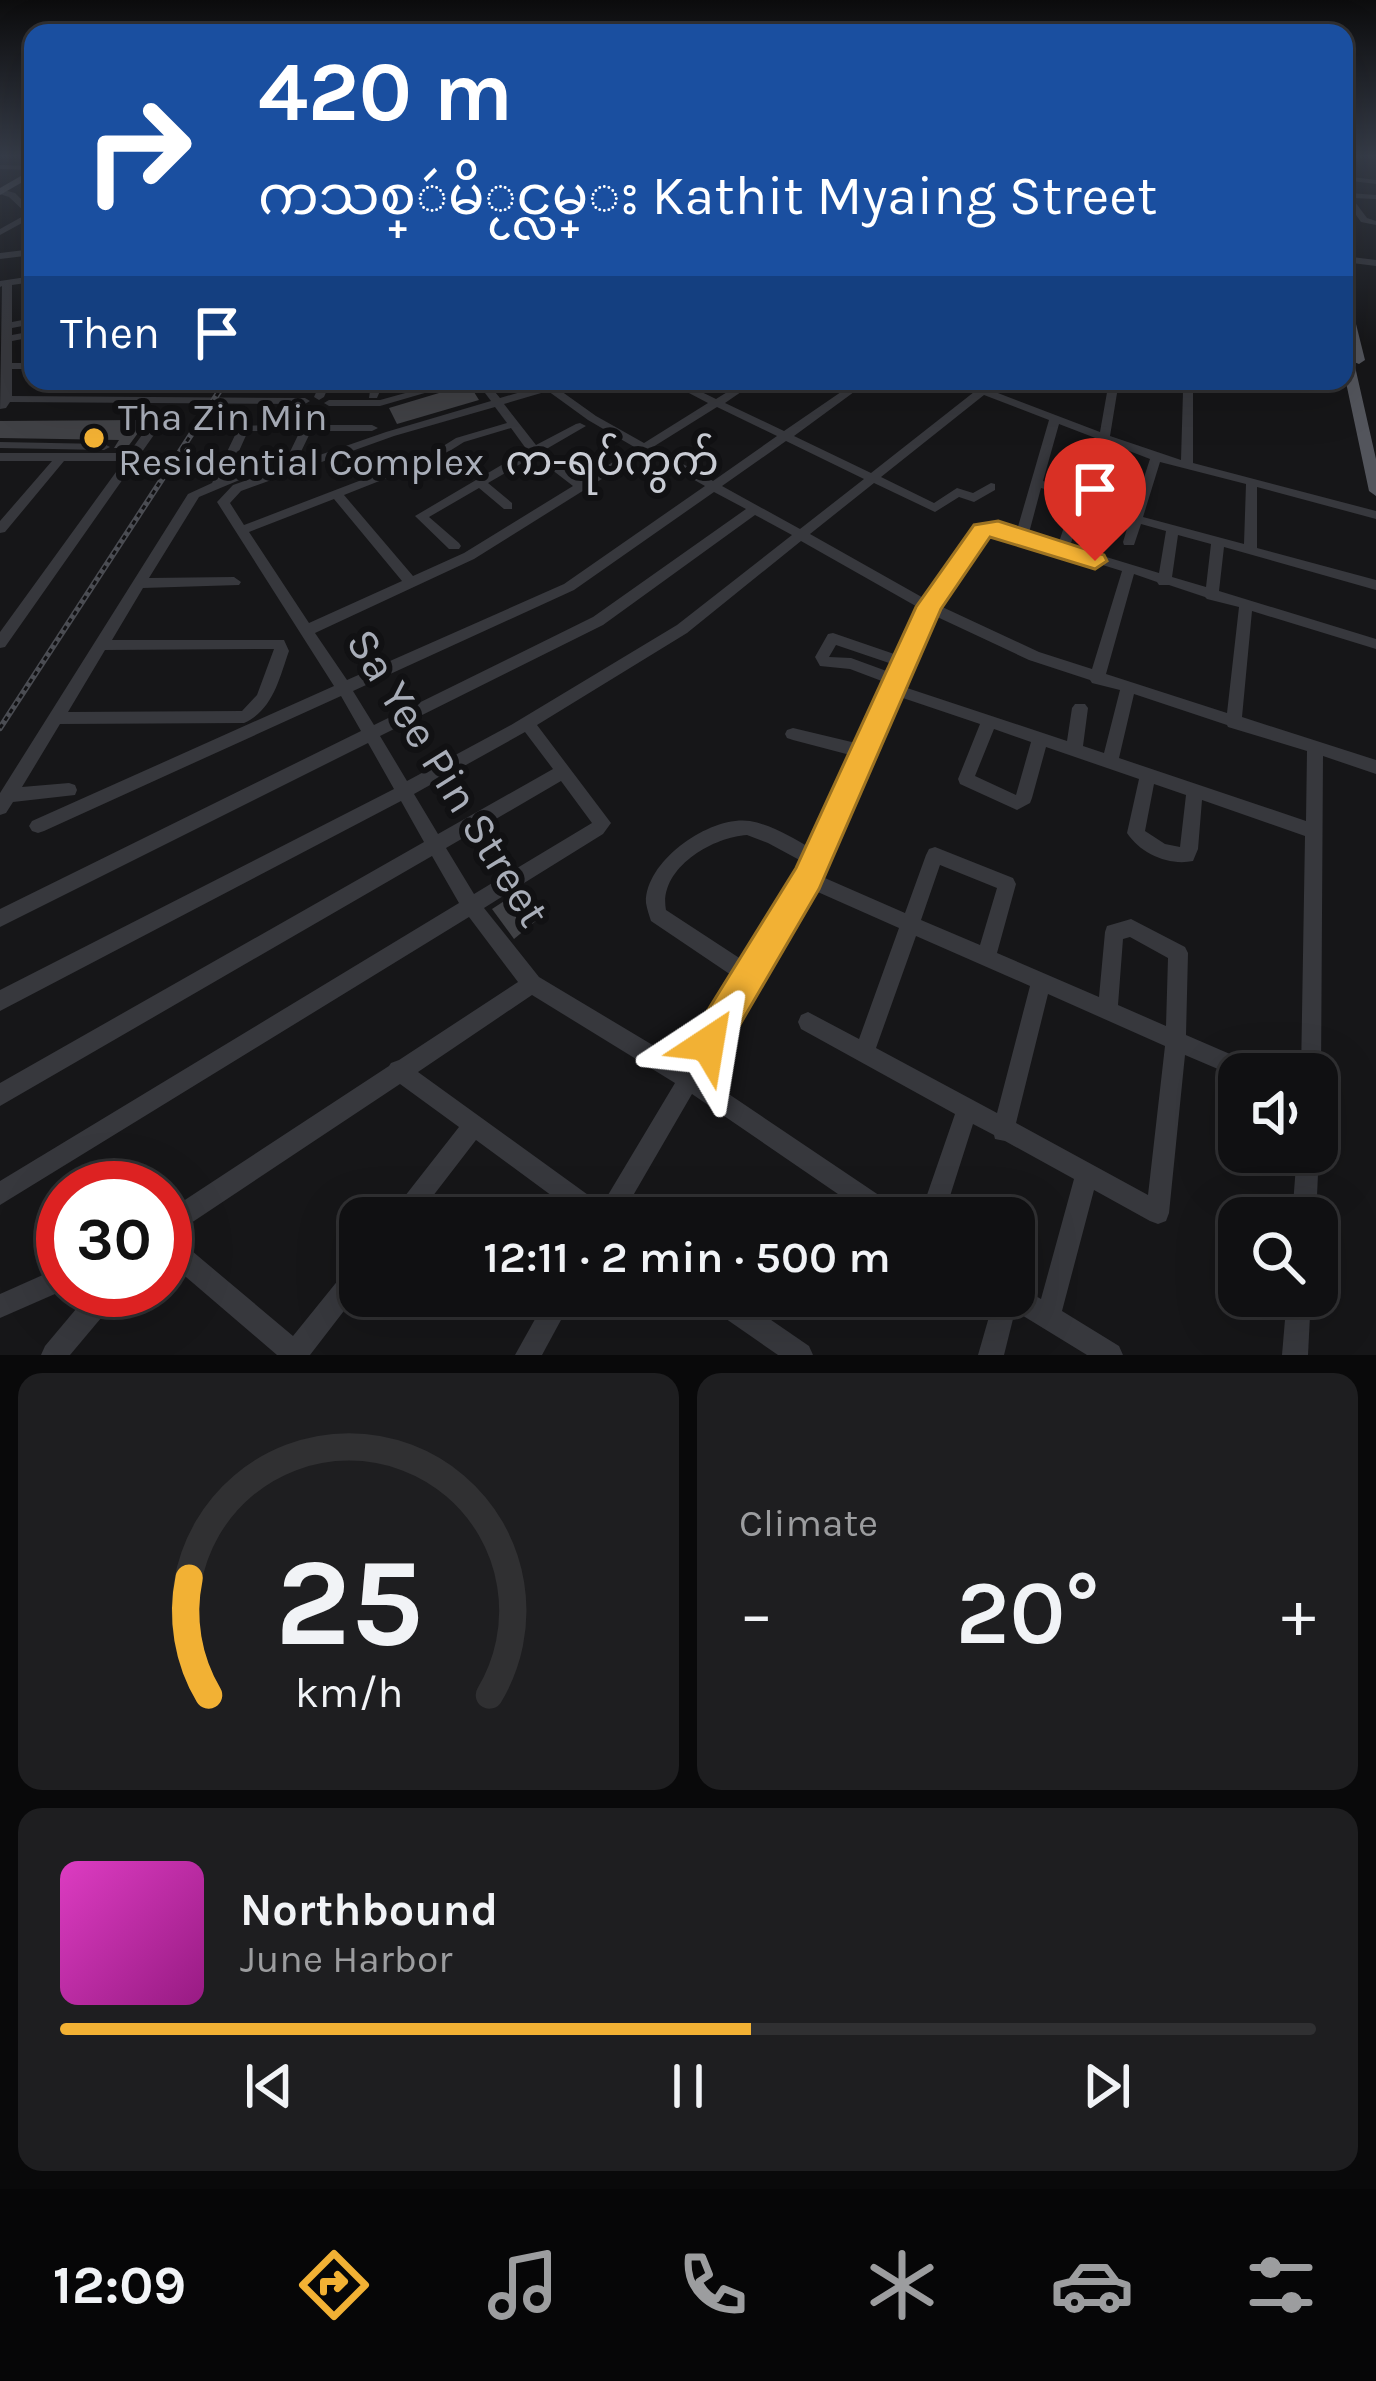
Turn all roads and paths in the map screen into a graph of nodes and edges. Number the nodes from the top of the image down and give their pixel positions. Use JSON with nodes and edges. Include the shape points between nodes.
{"nodes":[{"id":1,"x":3,"y":284,"type":"edge"},
{"id":2,"x":4,"y":335,"type":"edge"},
{"id":3,"x":1353,"y":360,"type":"edge"},
{"id":4,"x":6,"y":366,"type":"junction"},
{"id":5,"x":24,"y":366,"type":"edge"},
{"id":6,"x":1353,"y":369,"type":"edge"},
{"id":7,"x":179,"y":390,"type":"edge"},
{"id":8,"x":264,"y":390,"type":"edge"},
{"id":9,"x":321,"y":390,"type":"edge"},
{"id":10,"x":374,"y":390,"type":"edge"},
{"id":11,"x":428,"y":390,"type":"edge"},
{"id":12,"x":488,"y":390,"type":"edge"},
{"id":13,"x":530,"y":390,"type":"edge"},
{"id":14,"x":552,"y":390,"type":"edge"},
{"id":15,"x":694,"y":390,"type":"edge"},
{"id":16,"x":736,"y":390,"type":"edge"},
{"id":17,"x":851,"y":390,"type":"edge"},
{"id":18,"x":1112,"y":390,"type":"edge"},
{"id":19,"x":983,"y":391,"type":"joint"},
{"id":20,"x":1188,"y":391,"type":"dead end"},
{"id":21,"x":373,"y":396,"type":"dead end"},
{"id":22,"x":257,"y":401,"type":"junction"},
{"id":23,"x":497,"y":402,"type":"junction"},
{"id":24,"x":2,"y":403,"type":"edge"},
{"id":25,"x":714,"y":403,"type":"junction"},
{"id":26,"x":314,"y":404,"type":"junction"},
{"id":27,"x":168,"y":406,"type":"junction"},
{"id":28,"x":1054,"y":421,"type":"junction"},
{"id":29,"x":514,"y":424,"type":"junction"},
{"id":30,"x":580,"y":426,"type":"dead end"},
{"id":31,"x":224,"y":428,"type":"dead end"},
{"id":32,"x":244,"y":428,"type":"junction"},
{"id":33,"x":306,"y":428,"type":"junction"},
{"id":34,"x":372,"y":428,"type":"dead end"},
{"id":35,"x":784,"y":436,"type":"junction"},
{"id":36,"x":1104,"y":439,"type":"junction"},
{"id":37,"x":1376,"y":441,"type":"edge"},
{"id":38,"x":0,"y":445,"type":"edge"},
{"id":39,"x":104,"y":447,"type":"dead end"},
{"id":40,"x":643,"y":447,"type":"junction"},
{"id":41,"x":538,"y":454,"type":"junction"},
{"id":42,"x":0,"y":457,"type":"edge"},
{"id":43,"x":61,"y":457,"type":"junction"},
{"id":44,"x":132,"y":457,"type":"junction"},
{"id":45,"x":1156,"y":457,"type":"junction"},
{"id":46,"x":1186,"y":466,"type":"junction"},
{"id":47,"x":871,"y":478,"type":"junction"},
{"id":48,"x":480,"y":482,"type":"junction"},
{"id":49,"x":1036,"y":483,"type":"junction"},
{"id":50,"x":217,"y":486,"type":"junction"},
{"id":51,"x":581,"y":486,"type":"junction"},
{"id":52,"x":1252,"y":486,"type":"junction"},
{"id":53,"x":717,"y":487,"type":"junction"},
{"id":54,"x":991,"y":487,"type":"dead end"},
{"id":55,"x":1376,"y":491,"type":"edge"},
{"id":56,"x":338,"y":494,"type":"junction"},
{"id":57,"x":1081,"y":495,"type":"junction"},
{"id":58,"x":508,"y":506,"type":"dead end"},
{"id":59,"x":756,"y":508,"type":"junction"},
{"id":60,"x":1138,"y":515,"type":"junction"},
{"id":61,"x":1376,"y":515,"type":"edge"},
{"id":62,"x":0,"y":529,"type":"edge"},
{"id":63,"x":1173,"y":529,"type":"junction"},
{"id":64,"x":240,"y":531,"type":"junction"},
{"id":65,"x":800,"y":532,"type":"junction"},
{"id":66,"x":1021,"y":538,"type":"junction"},
{"id":67,"x":1218,"y":541,"type":"junction"},
{"id":68,"x":1130,"y":542,"type":"dead end"},
{"id":69,"x":454,"y":546,"type":"dead end"},
{"id":70,"x":1062,"y":550,"type":"junction"},
{"id":71,"x":1250,"y":550,"type":"junction"},
{"id":72,"x":1128,"y":571,"type":"junction"},
{"id":73,"x":233,"y":582,"type":"dead end"},
{"id":74,"x":410,"y":582,"type":"junction"},
{"id":75,"x":1164,"y":582,"type":"junction"},
{"id":76,"x":138,"y":583,"type":"junction"},
{"id":77,"x":1376,"y":585,"type":"edge"},
{"id":78,"x":1212,"y":596,"type":"junction"},
{"id":79,"x":1246,"y":606,"type":"junction"},
{"id":80,"x":929,"y":607,"type":"junction"},
{"id":81,"x":308,"y":630,"type":"junction"},
{"id":82,"x":0,"y":643,"type":"edge"},
{"id":83,"x":1376,"y":644,"type":"edge"},
{"id":84,"x":100,"y":645,"type":"junction"},
{"id":85,"x":896,"y":677,"type":"junction"},
{"id":86,"x":1097,"y":679,"type":"junction"},
{"id":87,"x":1128,"y":689,"type":"junction"},
{"id":88,"x":345,"y":690,"type":"junction"},
{"id":89,"x":1080,"y":708,"type":"dead end"},
{"id":90,"x":54,"y":718,"type":"junction"},
{"id":91,"x":989,"y":721,"type":"junction"},
{"id":92,"x":526,"y":722,"type":"junction"},
{"id":93,"x":1234,"y":723,"type":"junction"},
{"id":94,"x":793,"y":734,"type":"dead end"},
{"id":95,"x":372,"y":737,"type":"junction"},
{"id":96,"x":1040,"y":738,"type":"junction"},
{"id":97,"x":1315,"y":749,"type":"junction"},
{"id":98,"x":1074,"y":750,"type":"junction"},
{"id":99,"x":865,"y":752,"type":"junction"},
{"id":100,"x":1111,"y":763,"type":"junction"},
{"id":101,"x":1376,"y":767,"type":"edge"},
{"id":102,"x":564,"y":771,"type":"junction"},
{"id":103,"x":1148,"y":775,"type":"junction"},
{"id":104,"x":69,"y":790,"type":"dead end"},
{"id":105,"x":402,"y":791,"type":"junction"},
{"id":106,"x":1195,"y":791,"type":"junction"},
{"id":107,"x":4,"y":802,"type":"edge"},
{"id":108,"x":38,"y":826,"type":"dead end"},
{"id":109,"x":1314,"y":831,"type":"junction"},
{"id":110,"x":437,"y":847,"type":"junction"},
{"id":111,"x":812,"y":870,"type":"junction"},
{"id":112,"x":472,"y":906,"type":"junction"},
{"id":113,"x":0,"y":918,"type":"edge"},
{"id":114,"x":910,"y":924,"type":"junction"},
{"id":115,"x":986,"y":957,"type":"junction"},
{"id":116,"x":752,"y":978,"type":"junction"},
{"id":117,"x":1041,"y":981,"type":"junction"},
{"id":118,"x":532,"y":984,"type":"junction"},
{"id":119,"x":0,"y":1001,"type":"edge"},
{"id":120,"x":1108,"y":1010,"type":"junction"},
{"id":121,"x":808,"y":1022,"type":"dead end"},
{"id":122,"x":1176,"y":1040,"type":"junction"},
{"id":123,"x":864,"y":1053,"type":"junction"},
{"id":124,"x":1311,"y":1053,"type":"edge"},
{"id":125,"x":1218,"y":1059,"type":"edge"},
{"id":126,"x":398,"y":1070,"type":"junction"},
{"id":127,"x":686,"y":1078,"type":"junction"},
{"id":128,"x":0,"y":1095,"type":"edge"},
{"id":129,"x":968,"y":1111,"type":"junction"},
{"id":130,"x":475,"y":1124,"type":"junction"},
{"id":131,"x":1003,"y":1131,"type":"junction"},
{"id":132,"x":1086,"y":1177,"type":"junction"},
{"id":133,"x":0,"y":1194,"type":"edge"},
{"id":134,"x":418,"y":1197,"type":"edge"},
{"id":135,"x":575,"y":1197,"type":"edge"},
{"id":136,"x":616,"y":1197,"type":"edge"},
{"id":137,"x":862,"y":1197,"type":"edge"},
{"id":138,"x":938,"y":1197,"type":"edge"},
{"id":139,"x":192,"y":1209,"type":"edge"},
{"id":140,"x":192,"y":1267,"type":"edge"},
{"id":141,"x":36,"y":1290,"type":"edge"},
{"id":142,"x":339,"y":1298,"type":"edge"},
{"id":143,"x":0,"y":1306,"type":"edge"},
{"id":144,"x":1035,"y":1310,"type":"edge"},
{"id":145,"x":86,"y":1317,"type":"edge"},
{"id":146,"x":550,"y":1317,"type":"edge"},
{"id":147,"x":740,"y":1317,"type":"edge"},
{"id":148,"x":1004,"y":1317,"type":"edge"},
{"id":149,"x":1048,"y":1317,"type":"junction"},
{"id":150,"x":1298,"y":1317,"type":"edge"},
{"id":151,"x":774,"y":1347,"type":"edge"},
{"id":152,"x":54,"y":1355,"type":"edge"},
{"id":153,"x":295,"y":1355,"type":"edge"},
{"id":154,"x":528,"y":1355,"type":"edge"},
{"id":155,"x":800,"y":1355,"type":"edge"},
{"id":156,"x":991,"y":1355,"type":"edge"},
{"id":157,"x":1110,"y":1355,"type":"edge"},
{"id":158,"x":1295,"y":1355,"type":"edge"}],
"edges":[{"from":1,"to":2,"type":"street"},
{"from":2,"to":4,"type":"street"},
{"from":3,"to":37,"type":"main road"},
{"from":4,"to":5,"type":"street"},
{"from":4,"to":24,"type":"street"},
{"from":6,"to":55,"type":"main road"},
{"from":7,"to":27,"type":"street"},
{"from":8,"to":22,"type":"street"},
{"from":9,"to":26,"type":"street"},
{"from":10,"to":21,"type":"street"},
{"from":11,"to":26,"type":"street","via":[[380,403]]},
{"from":12,"to":23,"type":"street"},
{"from":13,"to":23,"type":"street"},
{"from":14,"to":40,"type":"street"},
{"from":15,"to":25,"type":"street"},
{"from":16,"to":25,"type":"street"},
{"from":17,"to":35,"type":"street"},
{"from":18,"to":36,"type":"street"},
{"from":19,"to":28,"type":"street"},
{"from":19,"to":47,"type":"street"},
{"from":20,"to":46,"type":"street"},
{"from":22,"to":26,"type":"street"},
{"from":22,"to":27,"type":"street"},
{"from":23,"to":29,"type":"street"},
{"from":23,"to":64,"type":"street","via":[[237,488],[223,502]]},
{"from":24,"to":27,"type":"street"},
{"from":25,"to":35,"type":"street"},
{"from":25,"to":40,"type":"street"},
{"from":26,"to":27,"type":"street"},
{"from":26,"to":33,"type":"street"},
{"from":27,"to":44,"type":"street"},
{"from":28,"to":36,"type":"street"},
{"from":28,"to":49,"type":"street"},
{"from":29,"to":41,"type":"street"},
{"from":29,"to":56,"type":"street"},
{"from":30,"to":41,"type":"street"},
{"from":31,"to":32,"type":"street"},
{"from":32,"to":33,"type":"street"},
{"from":32,"to":50,"type":"street"},
{"from":33,"to":34,"type":"street"},
{"from":33,"to":50,"type":"street","via":[[293,458]]},
{"from":35,"to":47,"type":"street"},
{"from":35,"to":53,"type":"street"},
{"from":36,"to":45,"type":"street"},
{"from":38,"to":39,"type":"street"},
{"from":40,"to":51,"type":"street"},
{"from":40,"to":53,"type":"street"},
{"from":41,"to":48,"type":"street"},
{"from":41,"to":51,"type":"street"},
{"from":42,"to":43,"type":"street"},
{"from":43,"to":44,"type":"street"},
{"from":43,"to":62,"type":"street"},
{"from":44,"to":82,"type":"street"},
{"from":45,"to":46,"type":"street"},
{"from":45,"to":60,"type":"street"},
{"from":46,"to":52,"type":"street"},
{"from":47,"to":54,"type":"street","via":[[935,508],[960,490],[974,498]]},
{"from":47,"to":65,"type":"street"},
{"from":48,"to":58,"type":"street"},
{"from":48,"to":69,"type":"street","via":[[421,516]]},
{"from":49,"to":57,"type":"street"},
{"from":49,"to":66,"type":"street"},
{"from":50,"to":76,"type":"street","via":[[194,494]]},
{"from":51,"to":74,"type":"street","via":[[469,556]]},
{"from":52,"to":61,"type":"street"},
{"from":52,"to":71,"type":"street"},
{"from":53,"to":59,"type":"street"},
{"from":53,"to":88,"type":"street","via":[[569,586]]},
{"from":56,"to":64,"type":"street"},
{"from":56,"to":74,"type":"street"},
{"from":57,"to":60,"type":"street"},
{"from":57,"to":70,"type":"street"},
{"from":59,"to":65,"type":"street"},
{"from":59,"to":95,"type":"street","via":[[598,621]]},
{"from":60,"to":63,"type":"street"},
{"from":60,"to":68,"type":"street"},
{"from":63,"to":67,"type":"street"},
{"from":63,"to":75,"type":"street"},
{"from":64,"to":81,"type":"street","name":"Sa Yee Pin Street"},
{"from":65,"to":80,"type":"street"},
{"from":65,"to":92,"type":"street","via":[[682,629]]},
{"from":66,"to":70,"type":"street"},
{"from":66,"to":80,"type":"street","via":[[982,531]]},
{"from":67,"to":71,"type":"street"},
{"from":67,"to":78,"type":"street"},
{"from":70,"to":72,"type":"street"},
{"from":71,"to":77,"type":"street"},
{"from":72,"to":75,"type":"street"},
{"from":72,"to":86,"type":"street"},
{"from":73,"to":76,"type":"street"},
{"from":74,"to":81,"type":"street"},
{"from":75,"to":78,"type":"street"},
{"from":76,"to":84,"type":"street"},
{"from":78,"to":79,"type":"street"},
{"from":79,"to":83,"type":"street"},
{"from":79,"to":93,"type":"street"},
{"from":80,"to":85,"type":"street"},
{"from":80,"to":86,"type":"street"},
{"from":81,"to":88,"type":"street","name":"Sa Yee Pin Street"},
{"from":84,"to":90,"type":"street"},
{"from":84,"to":90,"type":"street","via":[[279,644],[282,651],[260,704],[244,717]]},
{"from":85,"to":91,"type":"street"},
{"from":85,"to":99,"type":"street"},
{"from":86,"to":87,"type":"street"},
{"from":87,"to":93,"type":"street"},
{"from":87,"to":100,"type":"street"},
{"from":88,"to":95,"type":"street","name":"Sa Yee Pin Street"},
{"from":88,"to":108,"type":"street"},
{"from":89,"to":98,"type":"street"},
{"from":90,"to":107,"type":"street"},
{"from":91,"to":96,"type":"street"},
{"from":91,"to":96,"type":"street","via":[[966,778],[1017,802]]},
{"from":92,"to":102,"type":"street"},
{"from":92,"to":105,"type":"street"},
{"from":93,"to":97,"type":"street"},
{"from":94,"to":99,"type":"street"},
{"from":95,"to":105,"type":"street","name":"Sa Yee Pin Street"},
{"from":95,"to":113,"type":"street"},
{"from":96,"to":98,"type":"street"},
{"from":97,"to":101,"type":"street"},
{"from":97,"to":109,"type":"street"},
{"from":98,"to":100,"type":"street"},
{"from":99,"to":111,"type":"street"},
{"from":100,"to":103,"type":"street"},
{"from":102,"to":110,"type":"street"},
{"from":102,"to":112,"type":"street","via":[[602,823]]},
{"from":103,"to":106,"type":"street"},
{"from":103,"to":106,"type":"street","via":[[1136,833],[1180,856],[1189,849]]},
{"from":104,"to":107,"type":"street"},
{"from":105,"to":110,"type":"street","name":"Sa Yee Pin Street"},
{"from":105,"to":119,"type":"street"},
{"from":106,"to":109,"type":"street"},
{"from":109,"to":124,"type":"street"},
{"from":110,"to":112,"type":"street","name":"Sa Yee Pin Street"},
{"from":110,"to":128,"type":"street"},
{"from":111,"to":114,"type":"street"},
{"from":111,"to":116,"type":"street"},
{"from":111,"to":116,"type":"street","via":[[755,830],[730,829],[712,834],[661,879],[658,915]]},
{"from":112,"to":118,"type":"street","name":"Sa Yee Pin Street"},
{"from":112,"to":133,"type":"street"},
{"from":114,"to":115,"type":"street"},
{"from":114,"to":115,"type":"street","via":[[935,855],[1003,882]]},
{"from":114,"to":123,"type":"street"},
{"from":115,"to":117,"type":"street"},
{"from":116,"to":127,"type":"street"},
{"from":117,"to":120,"type":"street"},
{"from":117,"to":131,"type":"street"},
{"from":118,"to":126,"type":"street"},
{"from":118,"to":127,"type":"street","name":"Sa Yee Pin Street"},
{"from":120,"to":122,"type":"street"},
{"from":120,"to":122,"type":"street","via":[[1114,932],[1131,928],[1178,953]]},
{"from":121,"to":123,"type":"street"},
{"from":122,"to":125,"type":"street"},
{"from":122,"to":132,"type":"street","via":[[1158,1213]]},
{"from":123,"to":129,"type":"street"},
{"from":126,"to":130,"type":"street"},
{"from":126,"to":139,"type":"street"},
{"from":127,"to":136,"type":"street"},
{"from":127,"to":137,"type":"street","name":"Sa Yee Pin Street"},
{"from":129,"to":131,"type":"street"},
{"from":129,"to":138,"type":"street"},
{"from":130,"to":134,"type":"street"},
{"from":130,"to":135,"type":"street"},
{"from":131,"to":132,"type":"street"},
{"from":132,"to":149,"type":"street"},
{"from":140,"to":153,"type":"street"},
{"from":141,"to":143,"type":"street"},
{"from":142,"to":153,"type":"street"},
{"from":144,"to":149,"type":"street"},
{"from":145,"to":152,"type":"street"},
{"from":146,"to":154,"type":"street"},
{"from":147,"to":151,"type":"street"},
{"from":148,"to":156,"type":"street"},
{"from":149,"to":157,"type":"street"},
{"from":150,"to":158,"type":"street"},
{"from":151,"to":155,"type":"street"}]}
